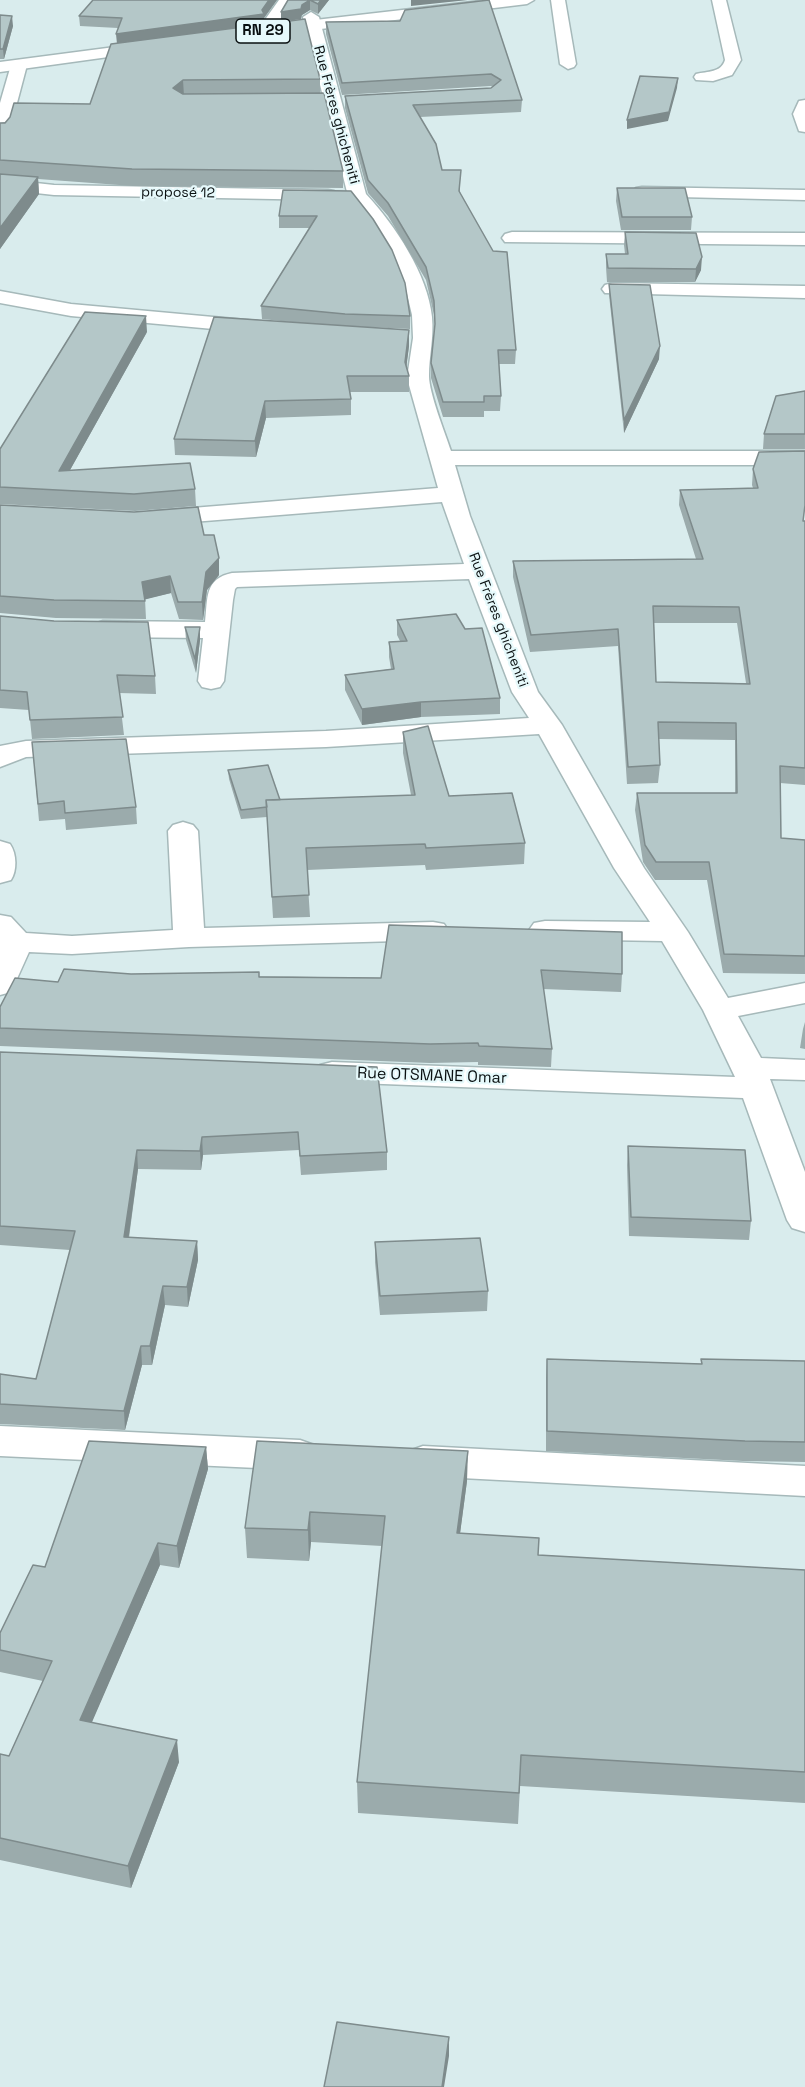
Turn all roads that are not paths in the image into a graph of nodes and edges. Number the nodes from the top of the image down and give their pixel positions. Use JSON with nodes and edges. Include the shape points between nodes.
{"nodes":[{"id":1,"x":286,"y":0,"type":"edge"},
{"id":2,"x":463,"y":0,"type":"edge"},
{"id":3,"x":527,"y":0,"type":"edge"},
{"id":4,"x":558,"y":0,"type":"edge"},
{"id":5,"x":719,"y":0,"type":"edge"},
{"id":6,"x":272,"y":21,"type":"junction"},
{"id":7,"x":311,"y":21,"type":"junction"},
{"id":8,"x":0,"y":57,"type":"edge"},
{"id":9,"x":568,"y":64,"type":"dead end"},
{"id":10,"x":19,"y":65,"type":"junction"},
{"id":11,"x":0,"y":67,"type":"edge"},
{"id":12,"x":702,"y":77,"type":"dead end"},
{"id":13,"x":805,"y":105,"type":"edge"},
{"id":14,"x":805,"y":127,"type":"edge"},
{"id":15,"x":0,"y":133,"type":"edge"},
{"id":16,"x":0,"y":184,"type":"edge"},
{"id":17,"x":624,"y":192,"type":"edge"},
{"id":18,"x":805,"y":195,"type":"edge"},
{"id":19,"x":357,"y":196,"type":"junction"},
{"id":20,"x":512,"y":238,"type":"dead end"},
{"id":21,"x":805,"y":239,"type":"edge"},
{"id":22,"x":612,"y":289,"type":"edge"},
{"id":23,"x":805,"y":292,"type":"edge"},
{"id":24,"x":0,"y":297,"type":"edge"},
{"id":25,"x":274,"y":328,"type":"edge"},
{"id":26,"x":441,"y":458,"type":"junction"},
{"id":27,"x":805,"y":458,"type":"edge"},
{"id":28,"x":452,"y":494,"type":"junction"},
{"id":29,"x":135,"y":519,"type":"edge"},
{"id":30,"x":480,"y":571,"type":"junction"},
{"id":31,"x":79,"y":628,"type":"edge"},
{"id":32,"x":218,"y":630,"type":"junction"},
{"id":33,"x":211,"y":681,"type":"dead end"},
{"id":34,"x":548,"y":725,"type":"junction"},
{"id":35,"x":0,"y":759,"type":"edge"},
{"id":36,"x":183,"y":831,"type":"dead end"},
{"id":37,"x":0,"y":850,"type":"edge"},
{"id":38,"x":0,"y":874,"type":"edge"},
{"id":39,"x":459,"y":930,"type":"edge"},
{"id":40,"x":518,"y":930,"type":"edge"},
{"id":41,"x":672,"y":932,"type":"junction"},
{"id":42,"x":9,"y":933,"type":"edge"},
{"id":43,"x":189,"y":938,"type":"junction"},
{"id":44,"x":0,"y":986,"type":"edge"},
{"id":45,"x":805,"y":993,"type":"edge"},
{"id":46,"x":719,"y":1010,"type":"junction"},
{"id":47,"x":805,"y":1070,"type":"edge"},
{"id":48,"x":306,"y":1071,"type":"edge"},
{"id":49,"x":753,"y":1078,"type":"junction"},
{"id":50,"x":805,"y":1220,"type":"edge"},
{"id":51,"x":0,"y":1441,"type":"edge"},
{"id":52,"x":338,"y":1456,"type":"edge"},
{"id":53,"x":384,"y":1459,"type":"edge"},
{"id":54,"x":805,"y":1481,"type":"edge"}],
"edges":[{"from":1,"to":6,"type":"main road"},
{"from":2,"to":7,"type":"main road","number":"RN 29"},
{"from":3,"to":7,"type":"main road","number":"RN 29"},
{"from":4,"to":9,"type":"main road"},
{"from":5,"to":12,"type":"main road","via":[[734,60],[727,73]]},
{"from":6,"to":7,"type":"main road","number":"RN 29"},
{"from":6,"to":7,"type":"main road","number":"RN 29","via":[[247,29]]},
{"from":7,"to":19,"type":"main road","name":"Rue Frères ghicheniti","via":[[329,102]]},
{"from":8,"to":10,"type":"main road","via":[[167,40]]},
{"from":10,"to":11,"type":"main road"},
{"from":10,"to":15,"type":"main road"},
{"from":13,"to":14,"type":"main road","via":[[801,114]]},
{"from":16,"to":19,"type":"main road","name":"proposé 12","via":[[54,190]]},
{"from":17,"to":18,"type":"main road"},
{"from":19,"to":26,"type":"main road","name":"Rue Frères ghicheniti","via":[[377,217],[414,281],[422,315],[412,338],[418,378]]},
{"from":20,"to":21,"type":"main road"},
{"from":22,"to":23,"type":"main road"},
{"from":24,"to":25,"type":"main road","via":[[71,310]]},
{"from":26,"to":27,"type":"main road"},
{"from":26,"to":28,"type":"main road","name":"Rue Frères ghicheniti"},
{"from":28,"to":29,"type":"main road"},
{"from":28,"to":30,"type":"main road","name":"Rue Frères ghicheniti"},
{"from":30,"to":32,"type":"main road","via":[[232,580],[223,586],[219,597]]},
{"from":30,"to":34,"type":"main road","name":"Rue Frères ghicheniti","via":[[525,692]]},
{"from":31,"to":32,"type":"main road"},
{"from":32,"to":33,"type":"main road"},
{"from":34,"to":35,"type":"main road","via":[[326,739],[26,749],[7,753]]},
{"from":34,"to":41,"type":"main road","name":"Rue Frères ghicheniti","via":[[629,868]]},
{"from":36,"to":43,"type":"main road"},
{"from":37,"to":38,"type":"main road"},
{"from":39,"to":43,"type":"main road"},
{"from":40,"to":41,"type":"main road"},
{"from":41,"to":46,"type":"main road","name":"Rue Frères ghicheniti"},
{"from":42,"to":43,"type":"main road","via":[[72,945]]},
{"from":42,"to":44,"type":"main road"},
{"from":45,"to":46,"type":"main road"},
{"from":46,"to":49,"type":"main road","name":"Rue Frères ghicheniti"},
{"from":47,"to":49,"type":"main road","name":"Rue OTSMANE Omar"},
{"from":48,"to":49,"type":"main road","name":"Rue OTSMANE Omar"},
{"from":49,"to":50,"type":"main road","name":"Rue Frères ghicheniti"},
{"from":51,"to":52,"type":"main road"},
{"from":53,"to":54,"type":"main road"}]}
